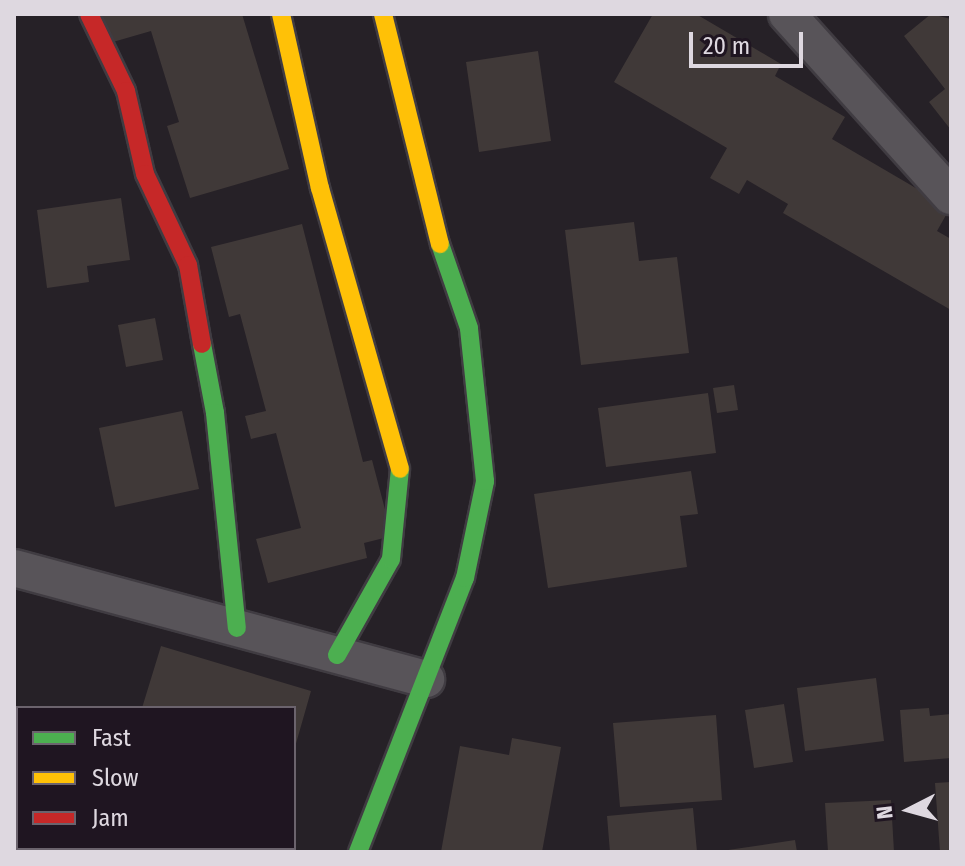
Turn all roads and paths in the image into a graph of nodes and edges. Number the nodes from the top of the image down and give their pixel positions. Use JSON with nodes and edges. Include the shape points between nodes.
{"nodes":[{"id":1,"x":89,"y":14,"type":"edge"},
{"id":2,"x":281,"y":14,"type":"edge"},
{"id":3,"x":383,"y":14,"type":"edge"},
{"id":4,"x":787,"y":14,"type":"edge"},
{"id":5,"x":951,"y":196,"type":"edge"},
{"id":6,"x":18,"y":575,"type":"edge"},
{"id":7,"x":237,"y":628,"type":"junction"},
{"id":8,"x":337,"y":655,"type":"junction"},
{"id":9,"x":426,"y":679,"type":"junction"},
{"id":10,"x":373,"y":818,"type":"junction"},
{"id":11,"x":342,"y":852,"type":"edge"},
{"id":12,"x":358,"y":852,"type":"edge"}],
"edges":[{"from":1,"to":7,"type":"street","via":[[126,91],[145,174],[188,265],[215,413]]},
{"from":2,"to":8,"type":"street","via":[[320,188],[401,459],[391,559]]},
{"from":3,"to":9,"type":"street","via":[[434,225],[469,328],[480,396],[485,481],[465,578]]},
{"from":4,"to":5,"type":"street"},
{"from":6,"to":7,"type":"street"},
{"from":7,"to":8,"type":"street"},
{"from":8,"to":9,"type":"street"},
{"from":9,"to":10,"type":"street"},
{"from":10,"to":11,"type":"street"},
{"from":10,"to":12,"type":"street"}]}
